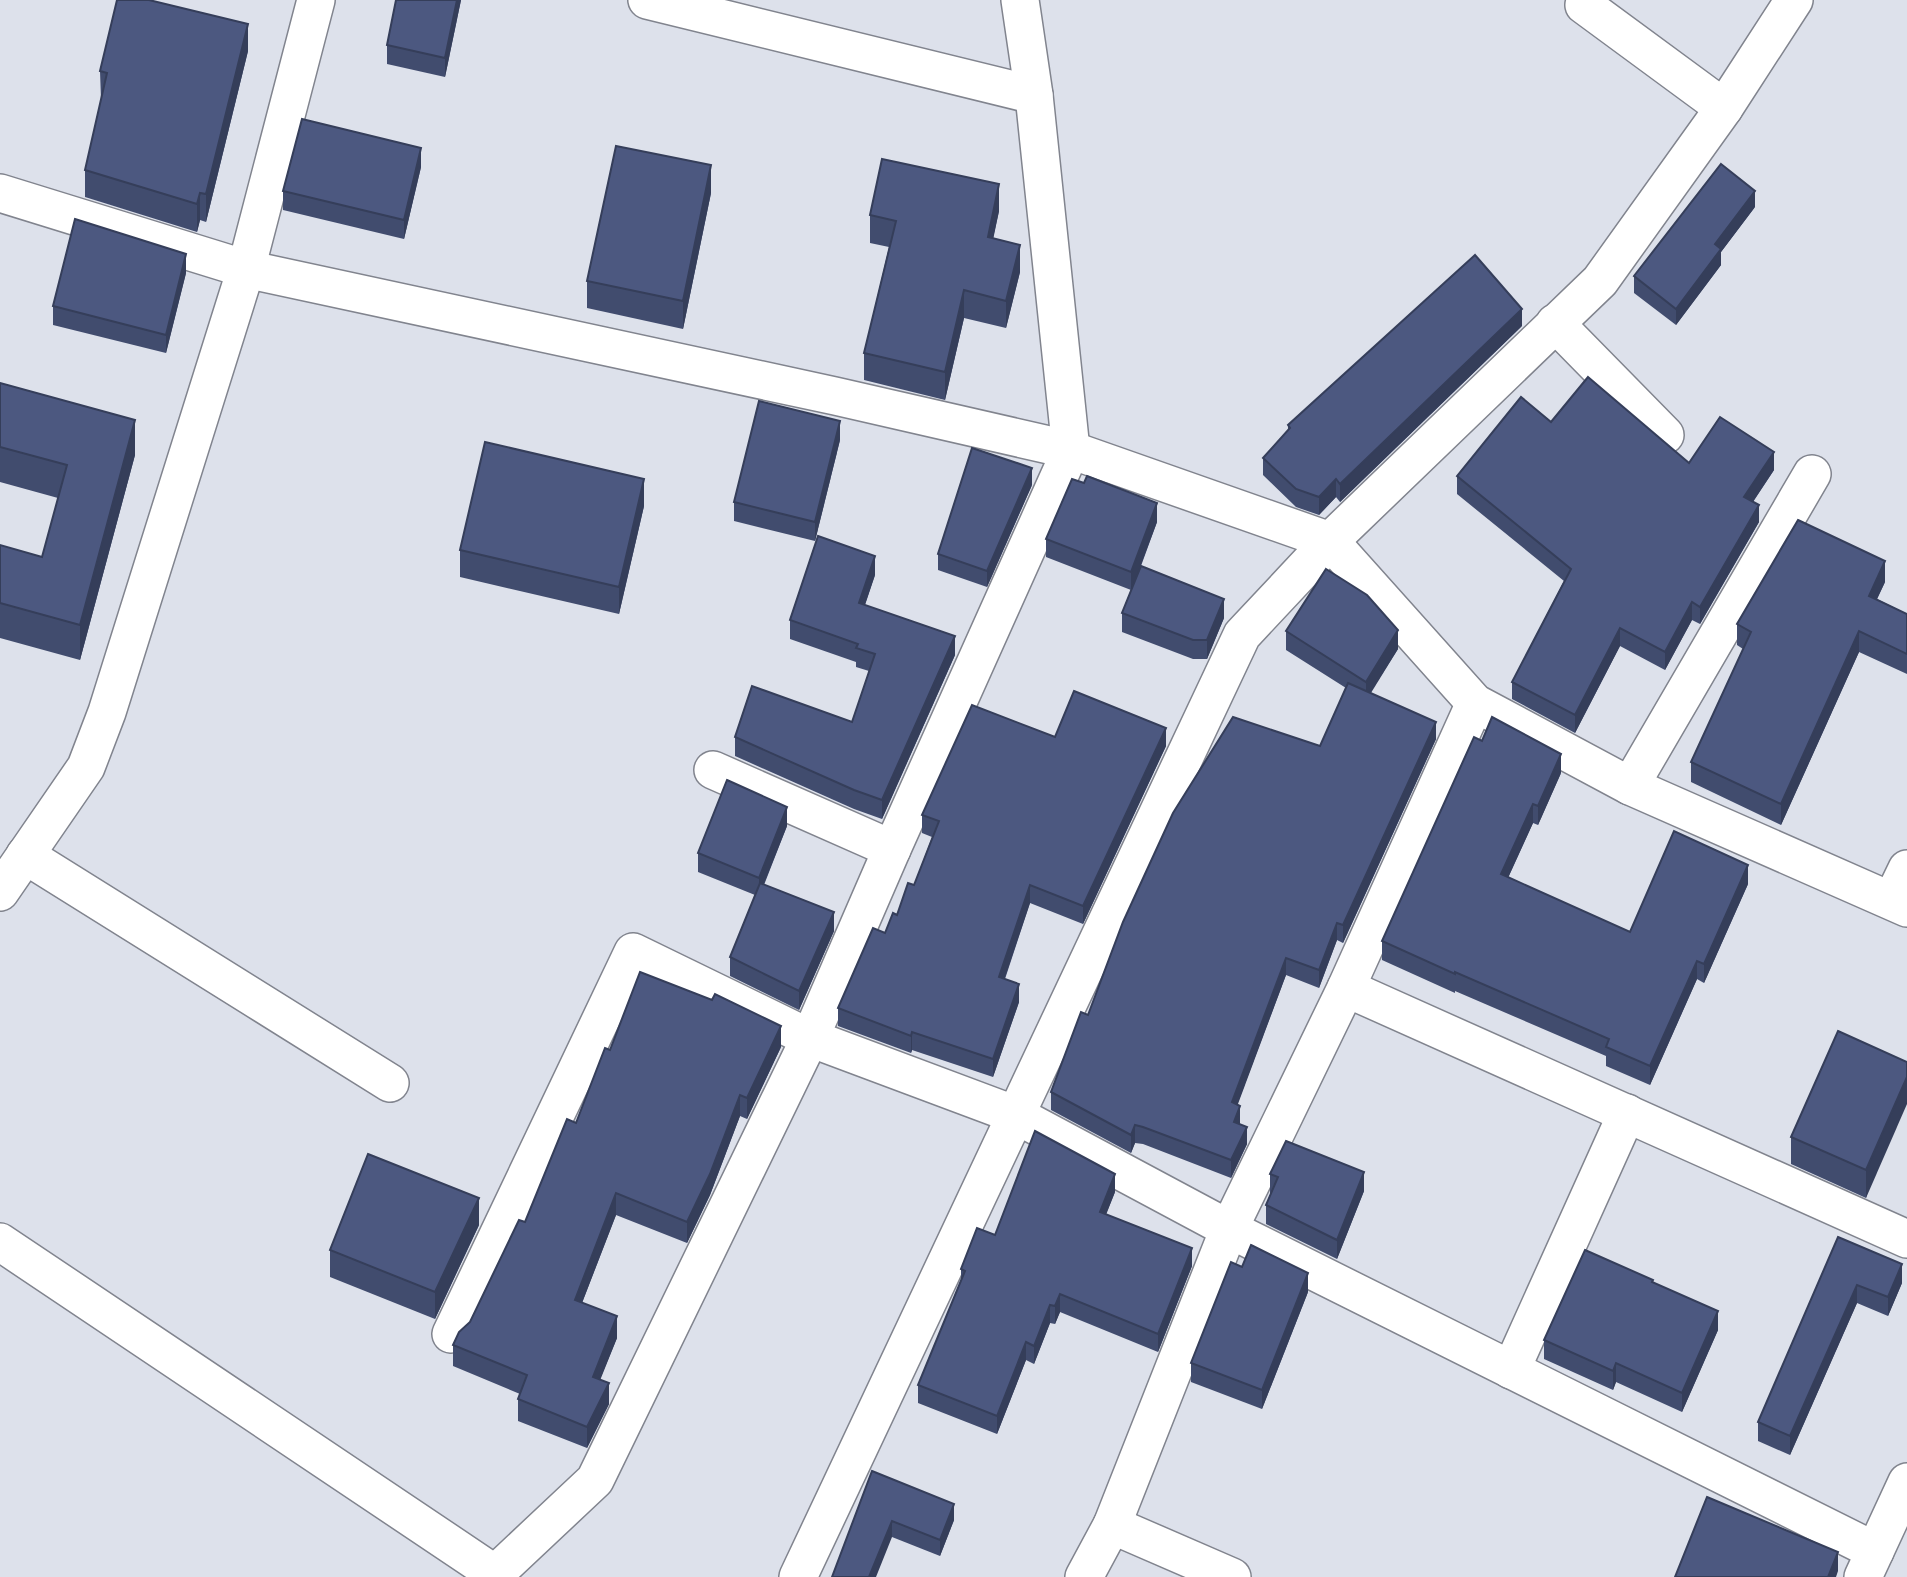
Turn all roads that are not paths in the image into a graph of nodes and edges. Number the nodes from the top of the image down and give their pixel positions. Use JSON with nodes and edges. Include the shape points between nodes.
{"nodes":[{"id":1,"x":316,"y":0,"type":"edge"},
{"id":2,"x":647,"y":0,"type":"edge"},
{"id":3,"x":1020,"y":0,"type":"edge"},
{"id":4,"x":1794,"y":0,"type":"edge"},
{"id":5,"x":1584,"y":2,"type":"edge"},
{"id":6,"x":1034,"y":95,"type":"junction"},
{"id":7,"x":1724,"y":108,"type":"junction"},
{"id":8,"x":0,"y":193,"type":"edge"},
{"id":9,"x":246,"y":269,"type":"junction"},
{"id":10,"x":1556,"y":323,"type":"junction"},
{"id":11,"x":1665,"y":435,"type":"dead end"},
{"id":12,"x":1071,"y":450,"type":"junction"},
{"id":13,"x":1812,"y":474,"type":"dead end"},
{"id":14,"x":1330,"y":541,"type":"junction"},
{"id":15,"x":1475,"y":703,"type":"junction"},
{"id":16,"x":713,"y":770,"type":"dead end"},
{"id":17,"x":1630,"y":786,"type":"junction"},
{"id":18,"x":892,"y":849,"type":"junction"},
{"id":19,"x":8,"y":877,"type":"edge"},
{"id":20,"x":1902,"y":892,"type":"edge"},
{"id":21,"x":1346,"y":988,"type":"junction"},
{"id":22,"x":810,"y":1038,"type":"junction"},
{"id":23,"x":390,"y":1083,"type":"dead end"},
{"id":24,"x":1628,"y":1113,"type":"junction"},
{"id":25,"x":1016,"y":1115,"type":"junction"},
{"id":26,"x":1229,"y":1229,"type":"junction"},
{"id":27,"x":1907,"y":1239,"type":"edge"},
{"id":28,"x":0,"y":1242,"type":"edge"},
{"id":29,"x":450,"y":1334,"type":"dead end"},
{"id":30,"x":1511,"y":1370,"type":"junction"},
{"id":31,"x":1907,"y":1482,"type":"edge"},
{"id":32,"x":1112,"y":1525,"type":"junction"},
{"id":33,"x":1869,"y":1564,"type":"edge"},
{"id":34,"x":798,"y":1577,"type":"edge"},
{"id":35,"x":1084,"y":1577,"type":"edge"},
{"id":36,"x":1232,"y":1577,"type":"edge"}],
"edges":[{"from":1,"to":9,"type":"street"},
{"from":2,"to":6,"type":"street"},
{"from":3,"to":6,"type":"street"},
{"from":4,"to":7,"type":"street"},
{"from":5,"to":7,"type":"street"},
{"from":6,"to":12,"type":"street"},
{"from":7,"to":10,"type":"street","via":[[1600,281]]},
{"from":8,"to":9,"type":"street"},
{"from":9,"to":12,"type":"street"},
{"from":9,"to":19,"type":"street","via":[[86,767]]},
{"from":10,"to":11,"type":"street"},
{"from":10,"to":14,"type":"street"},
{"from":12,"to":14,"type":"street"},
{"from":12,"to":18,"type":"street"},
{"from":13,"to":17,"type":"street"},
{"from":14,"to":15,"type":"street"},
{"from":14,"to":25,"type":"street","via":[[1242,635]]},
{"from":15,"to":17,"type":"street"},
{"from":15,"to":21,"type":"street"},
{"from":16,"to":18,"type":"street"},
{"from":17,"to":20,"type":"street"},
{"from":18,"to":22,"type":"street"},
{"from":19,"to":23,"type":"street"},
{"from":21,"to":24,"type":"street"},
{"from":21,"to":26,"type":"street"},
{"from":22,"to":25,"type":"street"},
{"from":22,"to":28,"type":"street","via":[[595,1480],[495,1574]]},
{"from":22,"to":29,"type":"street","via":[[633,952]]},
{"from":24,"to":27,"type":"street"},
{"from":24,"to":30,"type":"street"},
{"from":25,"to":26,"type":"street"},
{"from":25,"to":34,"type":"street"},
{"from":26,"to":30,"type":"street"},
{"from":26,"to":32,"type":"street"},
{"from":30,"to":33,"type":"street"},
{"from":31,"to":33,"type":"street"},
{"from":32,"to":35,"type":"street"},
{"from":32,"to":36,"type":"street"}]}
